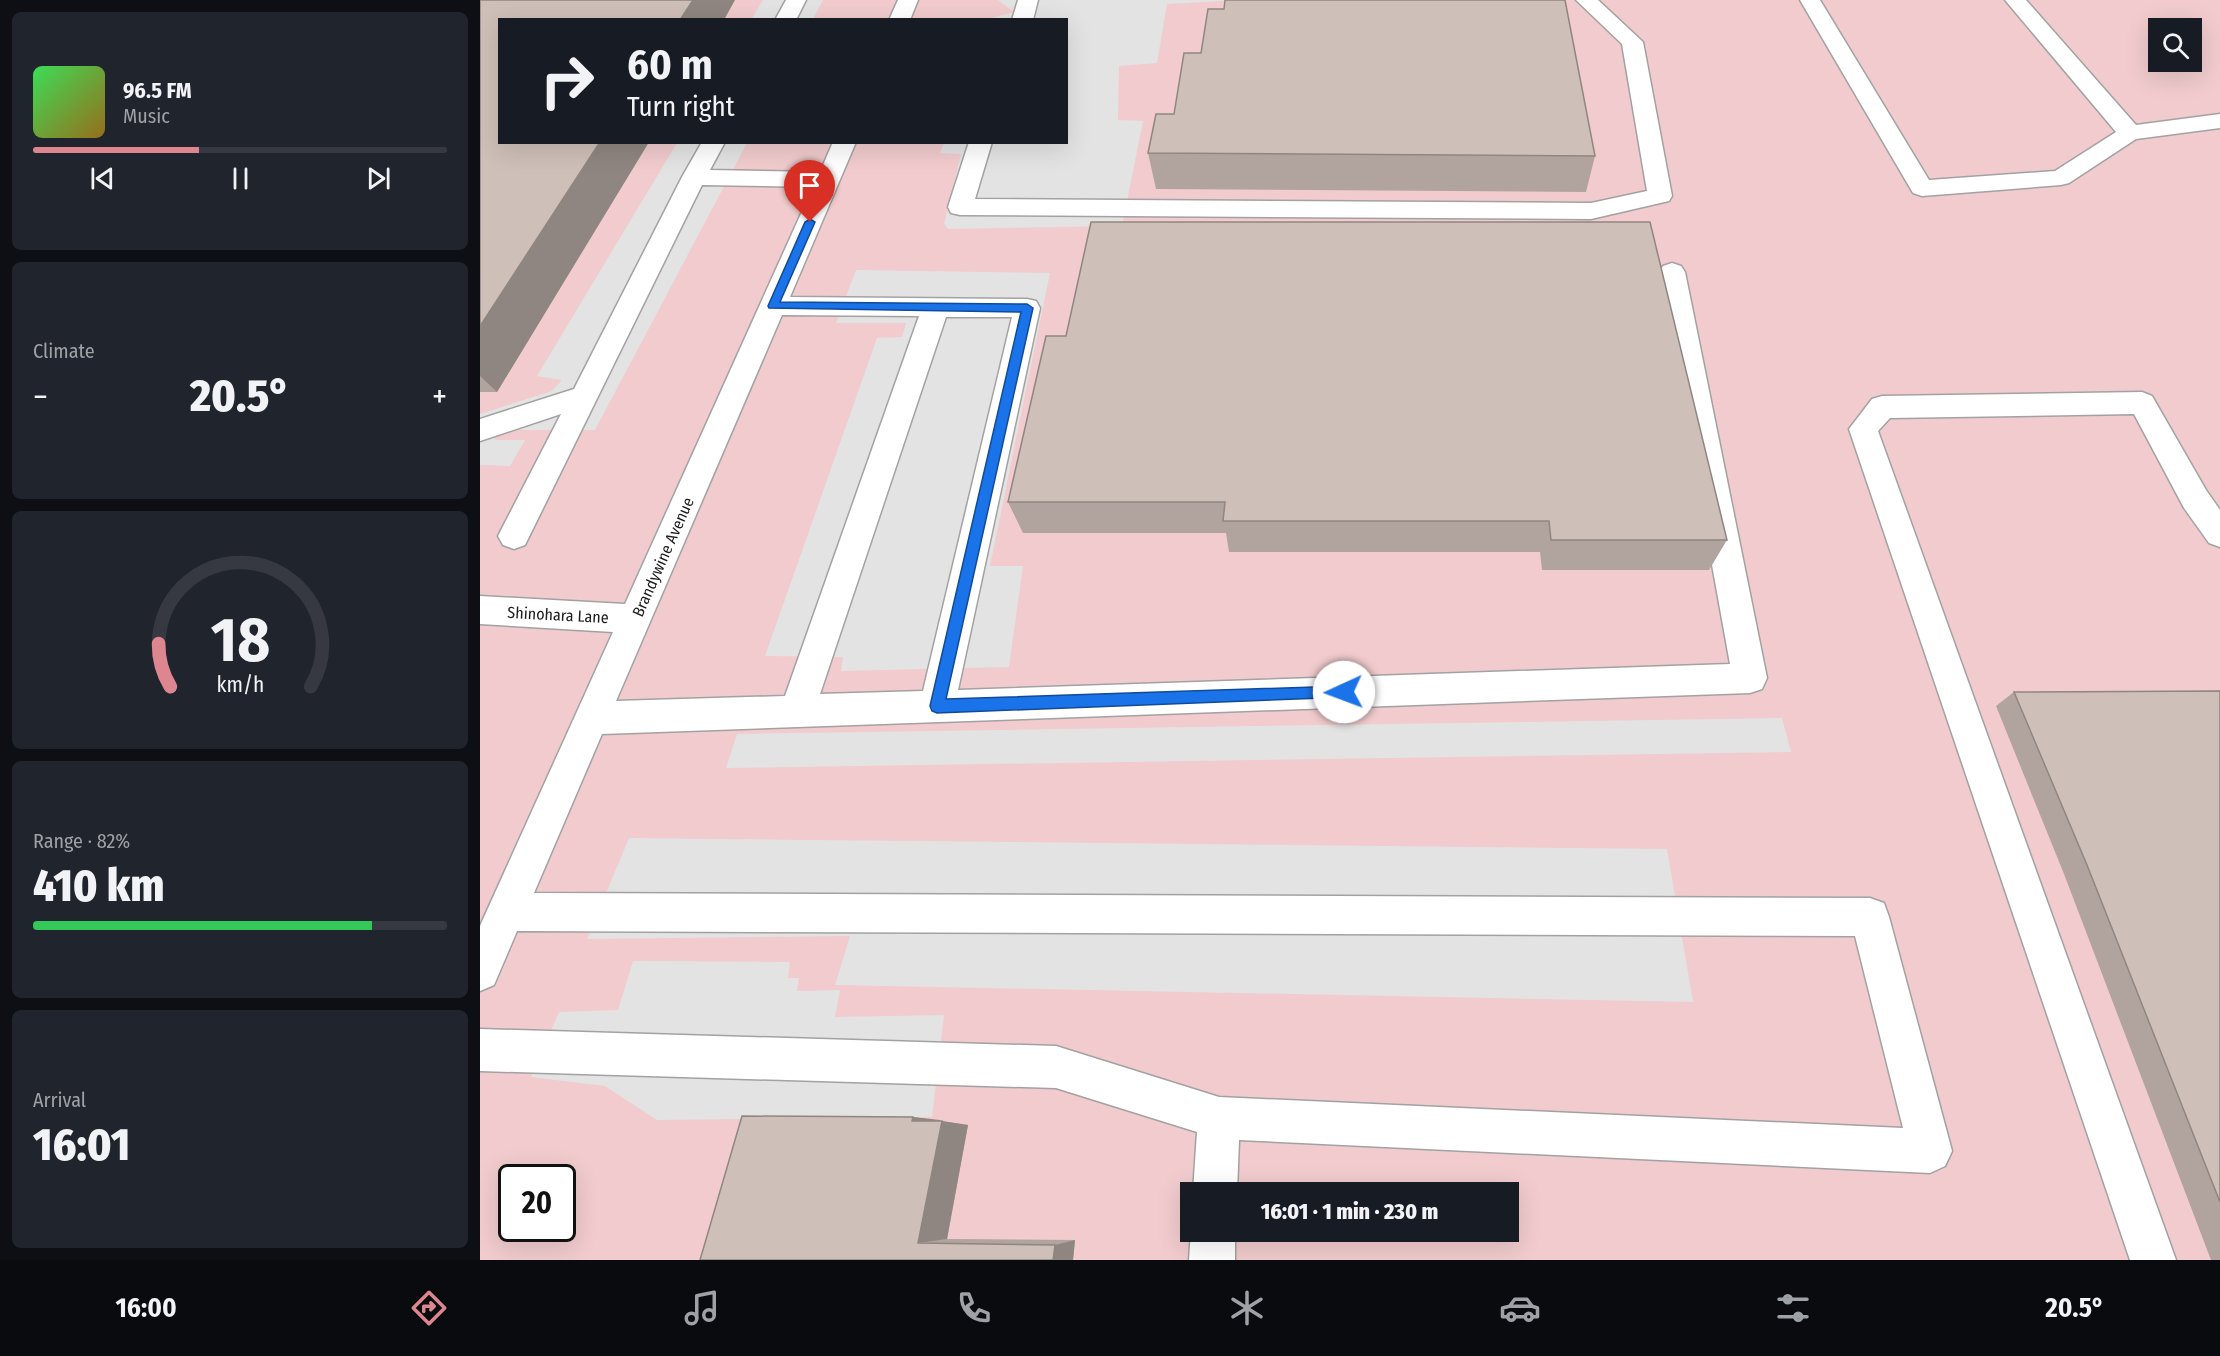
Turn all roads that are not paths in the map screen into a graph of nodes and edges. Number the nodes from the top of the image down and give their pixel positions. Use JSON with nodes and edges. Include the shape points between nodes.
{"nodes":[{"id":1,"x":796,"y":0,"type":"edge"},
{"id":2,"x":908,"y":0,"type":"edge"},
{"id":3,"x":1028,"y":0,"type":"edge"},
{"id":4,"x":1586,"y":0,"type":"edge"},
{"id":5,"x":1810,"y":0,"type":"edge"},
{"id":6,"x":2015,"y":0,"type":"edge"},
{"id":7,"x":786,"y":18,"type":"edge"},
{"id":8,"x":900,"y":18,"type":"edge"},
{"id":9,"x":1023,"y":18,"type":"edge"},
{"id":10,"x":2220,"y":121,"type":"edge"},
{"id":11,"x":2130,"y":133,"type":"junction"},
{"id":12,"x":713,"y":144,"type":"edge"},
{"id":13,"x":844,"y":144,"type":"edge"},
{"id":14,"x":980,"y":144,"type":"edge"},
{"id":15,"x":694,"y":177,"type":"junction"},
{"id":16,"x":829,"y":180,"type":"junction"},
{"id":17,"x":1672,"y":272,"type":"dead end"},
{"id":18,"x":773,"y":306,"type":"junction"},
{"id":19,"x":936,"y":307,"type":"junction"},
{"id":20,"x":584,"y":396,"type":"junction"},
{"id":21,"x":480,"y":430,"type":"edge"},
{"id":22,"x":2220,"y":534,"type":"edge"},
{"id":23,"x":514,"y":536,"type":"dead end"},
{"id":24,"x":480,"y":610,"type":"edge"},
{"id":25,"x":635,"y":619,"type":"junction"},
{"id":26,"x":937,"y":706,"type":"junction"},
{"id":27,"x":797,"y":711,"type":"junction"},
{"id":28,"x":592,"y":718,"type":"junction"},
{"id":29,"x":506,"y":912,"type":"junction"},
{"id":30,"x":480,"y":971,"type":"edge"},
{"id":31,"x":480,"y":1050,"type":"edge"},
{"id":32,"x":1219,"y":1118,"type":"junction"},
{"id":33,"x":1216,"y":1182,"type":"edge"},
{"id":34,"x":1213,"y":1242,"type":"edge"},
{"id":35,"x":1212,"y":1260,"type":"edge"},
{"id":36,"x":2153,"y":1260,"type":"edge"}],
"edges":[{"from":1,"to":7,"type":"street"},
{"from":2,"to":8,"type":"street"},
{"from":3,"to":9,"type":"street"},
{"from":4,"to":14,"type":"street","via":[[1632,42],[1660,196],[1591,211],[960,207]]},
{"from":5,"to":11,"type":"street","via":[[1922,188],[2061,178]]},
{"from":6,"to":11,"type":"street"},
{"from":10,"to":11,"type":"street"},
{"from":12,"to":15,"type":"street"},
{"from":13,"to":16,"type":"street","name":"Brandywine Avenue"},
{"from":15,"to":16,"type":"street"},
{"from":15,"to":20,"type":"street"},
{"from":16,"to":18,"type":"street","name":"Brandywine Avenue"},
{"from":17,"to":26,"type":"street","via":[[1750,678]]},
{"from":18,"to":19,"type":"street"},
{"from":18,"to":25,"type":"street","name":"Brandywine Avenue"},
{"from":19,"to":26,"type":"street","via":[[1027,308]]},
{"from":19,"to":27,"type":"street"},
{"from":20,"to":21,"type":"street"},
{"from":20,"to":23,"type":"street"},
{"from":22,"to":36,"type":"street","via":[[2195,499],[2142,403],[1882,407],[1863,429]]},
{"from":24,"to":25,"type":"street","name":"Shinohara Lane"},
{"from":25,"to":28,"type":"street","name":"Brandywine Avenue"},
{"from":26,"to":27,"type":"street"},
{"from":27,"to":28,"type":"street"},
{"from":28,"to":29,"type":"street","name":"Brandywine Avenue"},
{"from":29,"to":30,"type":"street","name":"Brandywine Avenue"},
{"from":29,"to":32,"type":"street","via":[[1869,917],[1930,1151]]},
{"from":31,"to":32,"type":"street","via":[[1056,1067]]},
{"from":32,"to":33,"type":"street"},
{"from":34,"to":35,"type":"street"}]}
